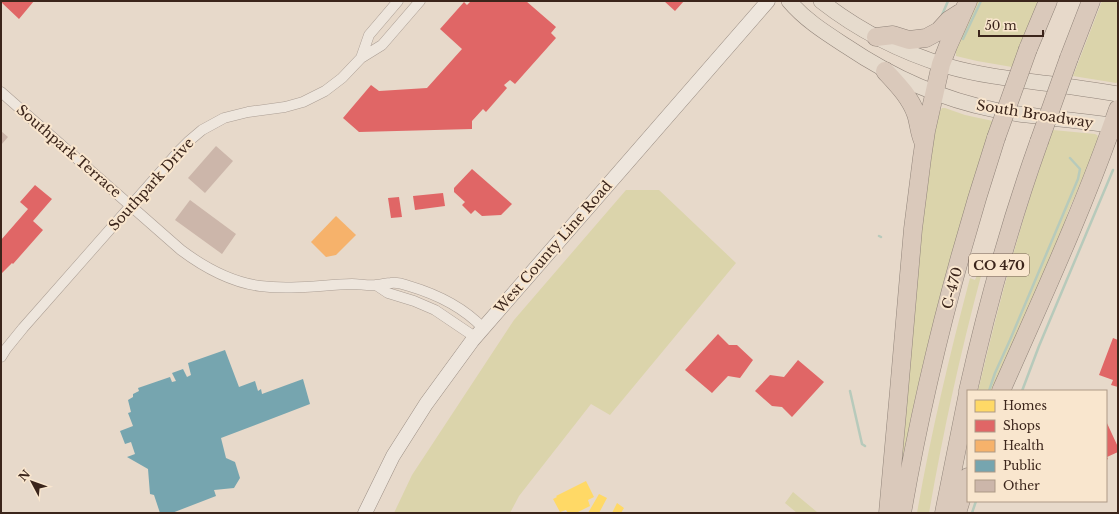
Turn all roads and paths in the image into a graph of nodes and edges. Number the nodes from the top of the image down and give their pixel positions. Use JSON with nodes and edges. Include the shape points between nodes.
{"nodes":[{"id":1,"x":398,"y":1,"type":"edge"},
{"id":2,"x":420,"y":1,"type":"edge"},
{"id":3,"x":768,"y":1,"type":"edge"},
{"id":4,"x":789,"y":1,"type":"edge"},
{"id":5,"x":821,"y":1,"type":"edge"},
{"id":6,"x":1048,"y":1,"type":"edge"},
{"id":7,"x":1092,"y":1,"type":"edge"},
{"id":8,"x":966,"y":5,"type":"edge"},
{"id":9,"x":876,"y":37,"type":"junction"},
{"id":10,"x":361,"y":58,"type":"junction"},
{"id":11,"x":941,"y":64,"type":"junction"},
{"id":12,"x":885,"y":71,"type":"junction"},
{"id":13,"x":1,"y":92,"type":"edge"},
{"id":14,"x":935,"y":93,"type":"junction"},
{"id":15,"x":1118,"y":94,"type":"edge"},
{"id":16,"x":1116,"y":120,"type":"edge"},
{"id":17,"x":924,"y":144,"type":"junction"},
{"id":18,"x":1118,"y":147,"type":"edge"},
{"id":19,"x":1096,"y":168,"type":"junction"},
{"id":20,"x":131,"y":206,"type":"junction"},
{"id":21,"x":376,"y":285,"type":"junction"},
{"id":22,"x":479,"y":332,"type":"junction"},
{"id":23,"x":1,"y":357,"type":"edge"},
{"id":24,"x":968,"y":390,"type":"edge"},
{"id":25,"x":1001,"y":390,"type":"edge"},
{"id":26,"x":967,"y":397,"type":"edge"},
{"id":27,"x":967,"y":480,"type":"edge"},
{"id":28,"x":365,"y":513,"type":"edge"},
{"id":29,"x":888,"y":513,"type":"edge"},
{"id":30,"x":902,"y":513,"type":"edge"},
{"id":31,"x":944,"y":513,"type":"edge"},
{"id":32,"x":957,"y":513,"type":"edge"}],
"edges":[{"from":1,"to":10,"type":"street","name":"Southpark Drive","via":[[368,35]]},
{"from":2,"to":10,"type":"street","name":"Southpark Drive","via":[[382,45]]},
{"from":3,"to":22,"type":"main road","name":"West County Line Road"},
{"from":4,"to":12,"type":"main road","name":"South Broadway","via":[[820,29]]},
{"from":5,"to":9,"type":"main road","via":[[846,20]]},
{"from":6,"to":30,"type":"highway","name":"C-470","number":"CO 470","bridge":true,"via":[[996,138],[970,223],[936,345]]},
{"from":7,"to":24,"type":"highway","number":"CO 470","bridge":true,"via":[[1025,182],[1001,259]]},
{"from":8,"to":9,"type":"highway","via":[[939,31],[926,38],[904,40],[893,35]]},
{"from":8,"to":11,"type":"highway"},
{"from":9,"to":11,"type":"main road"},
{"from":10,"to":20,"type":"street","name":"Southpark Drive","via":[[333,86],[311,98],[285,108],[231,116],[202,130]]},
{"from":11,"to":14,"type":"highway"},
{"from":11,"to":15,"type":"main road","via":[[1005,78]]},
{"from":12,"to":14,"type":"main road","name":"South Broadway"},
{"from":12,"to":17,"type":"highway","via":[[910,101]]},
{"from":13,"to":20,"type":"street","name":"Southpark Terrace"},
{"from":14,"to":16,"type":"main road","name":"South Broadway","via":[[1001,112]]},
{"from":14,"to":17,"type":"highway"},
{"from":16,"to":19,"type":"highway"},
{"from":17,"to":29,"type":"highway","via":[[916,198]]},
{"from":18,"to":19,"type":"highway","via":[[1109,160]]},
{"from":19,"to":25,"type":"highway","via":[[1074,225]]},
{"from":20,"to":21,"type":"street","name":"Southpark Terrace","via":[[192,258],[214,272],[234,280],[283,288]]},
{"from":20,"to":23,"type":"street","name":"Southpark Drive","via":[[23,328]]},
{"from":21,"to":22,"type":"street","name":"Southpark Terrace","via":[[388,293],[414,301]]},
{"from":21,"to":22,"type":"street","name":"Southpark Terrace","via":[[392,282],[420,289],[470,316]]},
{"from":22,"to":28,"type":"main road","name":"West County Line Road","via":[[426,404],[393,456]]},
{"from":26,"to":31,"type":"highway","number":"CO 470"},
{"from":27,"to":32,"type":"highway"}]}
